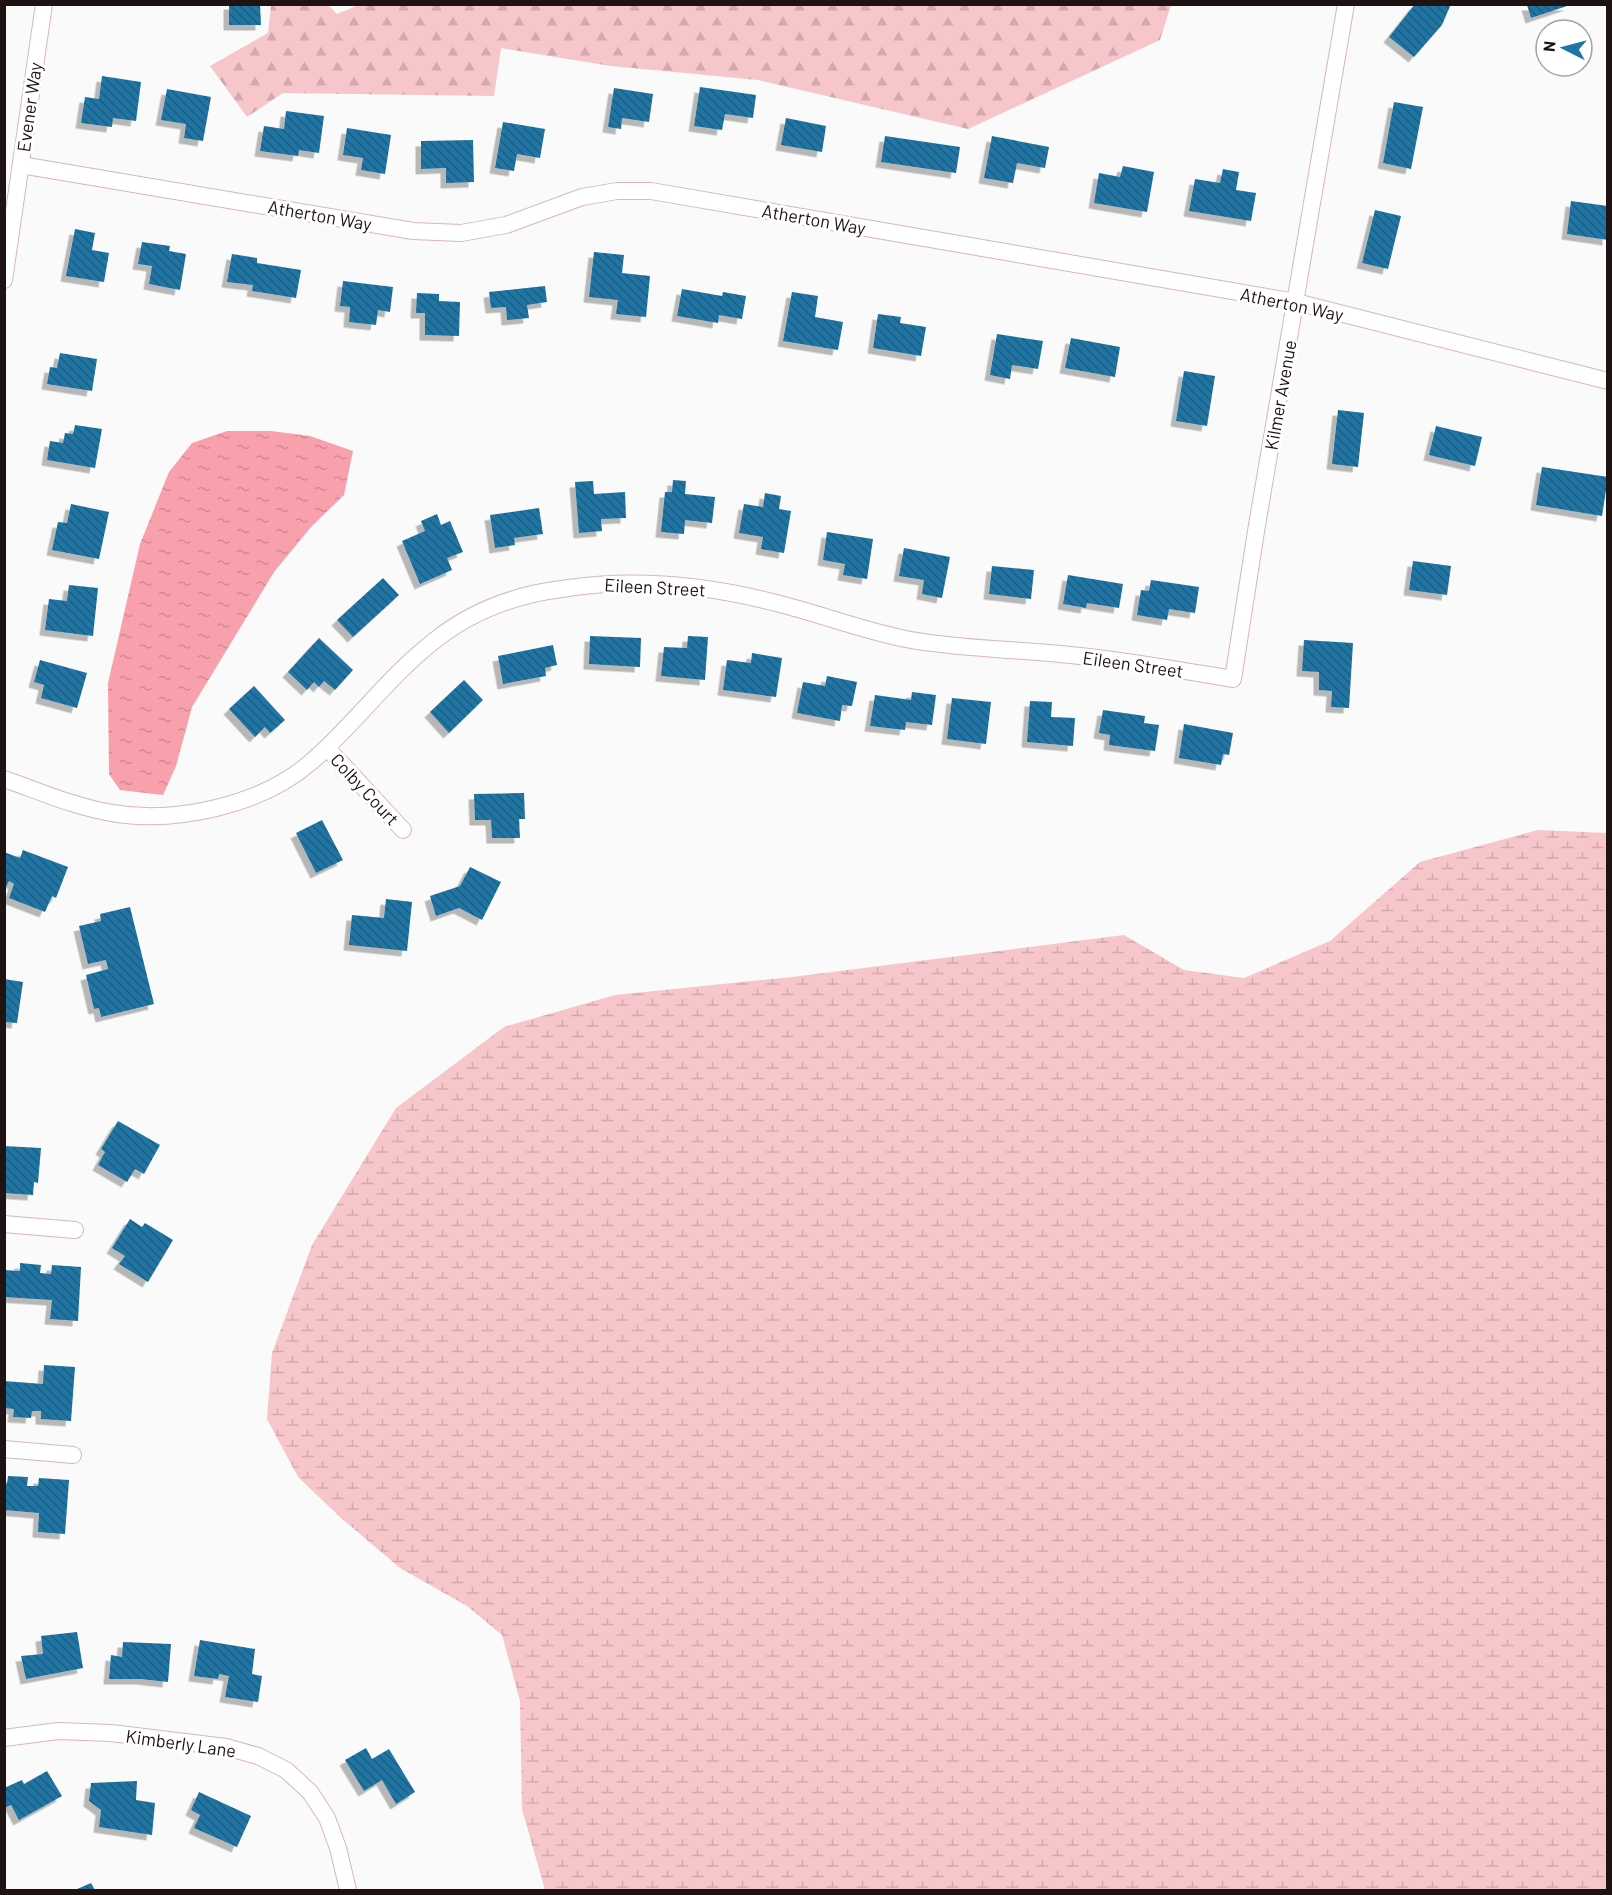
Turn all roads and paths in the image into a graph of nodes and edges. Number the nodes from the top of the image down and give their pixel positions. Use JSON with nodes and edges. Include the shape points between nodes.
{"nodes":[{"id":1,"x":44,"y":4,"type":"edge"},
{"id":2,"x":1346,"y":4,"type":"edge"},
{"id":3,"x":21,"y":165,"type":"junction"},
{"id":4,"x":4,"y":280,"type":"edge"},
{"id":5,"x":1296,"y":302,"type":"junction"},
{"id":6,"x":1604,"y":380,"type":"dead end"},
{"id":7,"x":1233,"y":679,"type":"joint"},
{"id":8,"x":327,"y":748,"type":"junction"},
{"id":9,"x":4,"y":779,"type":"edge"},
{"id":10,"x":403,"y":830,"type":"dead end"},
{"id":11,"x":4,"y":1224,"type":"edge"},
{"id":12,"x":75,"y":1230,"type":"dead end"},
{"id":13,"x":4,"y":1449,"type":"edge"},
{"id":14,"x":73,"y":1455,"type":"dead end"},
{"id":15,"x":4,"y":1738,"type":"edge"},
{"id":16,"x":348,"y":1890,"type":"edge"}],
"edges":[{"from":1,"to":3,"type":"street","name":"Evener Way"},
{"from":2,"to":5,"type":"street","name":"Kilmer Avenue"},
{"from":3,"to":4,"type":"street","name":"Evener Way"},
{"from":3,"to":5,"type":"street","name":"Atherton Way","via":[[413,231],[461,232],[506,225],[582,197],[651,191]]},
{"from":5,"to":6,"type":"street","name":"Atherton Way"},
{"from":5,"to":7,"type":"street","name":"Kilmer Avenue"},
{"from":7,"to":8,"type":"street","name":"Eileen Street","via":[[1099,658],[910,640],[728,592],[674,584],[617,582],[515,598],[473,615],[435,640],[400,671]]},
{"from":8,"to":9,"type":"street","name":"Eileen Street","via":[[308,766],[273,787],[235,805],[195,813],[111,813]]},
{"from":8,"to":10,"type":"street","name":"Colby Court"},
{"from":11,"to":12,"type":"street"},
{"from":13,"to":14,"type":"street"},
{"from":15,"to":16,"type":"street","name":"Kimberly Lane","via":[[58,1731],[111,1733],[258,1756],[286,1770],[310,1792],[327,1818]]}]}
